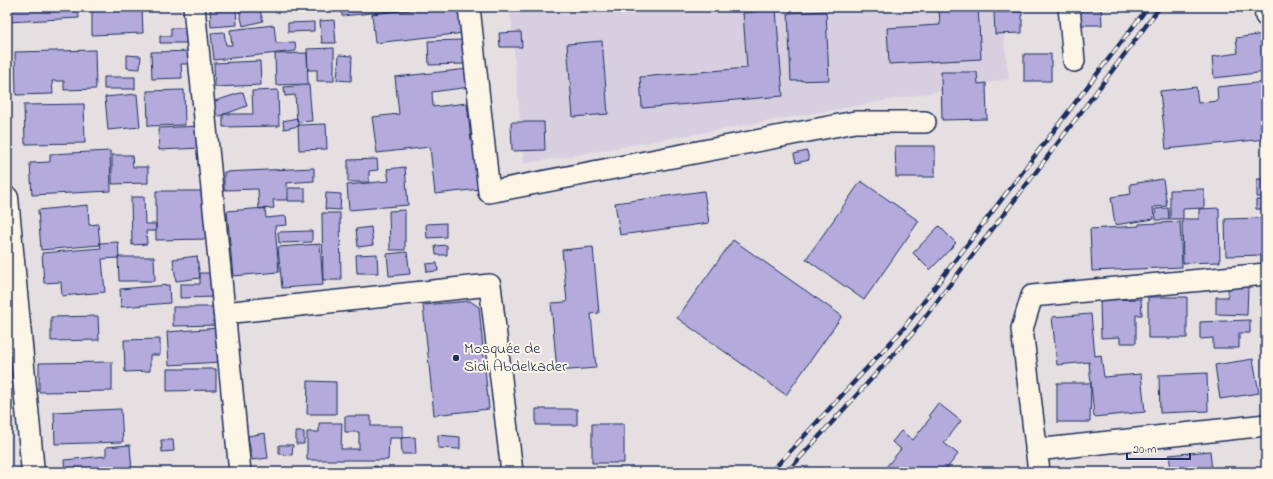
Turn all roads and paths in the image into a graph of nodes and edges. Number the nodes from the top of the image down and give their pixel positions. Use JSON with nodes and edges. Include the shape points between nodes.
{"nodes":[{"id":1,"x":194,"y":7,"type":"edge"},
{"id":2,"x":469,"y":7,"type":"edge"},
{"id":3,"x":1069,"y":7,"type":"edge"},
{"id":4,"x":1265,"y":7,"type":"edge"},
{"id":5,"x":1266,"y":16,"type":"edge"},
{"id":6,"x":1074,"y":61,"type":"dead end"},
{"id":7,"x":925,"y":122,"type":"dead end"},
{"id":8,"x":7,"y":198,"type":"edge"},
{"id":9,"x":1266,"y":274,"type":"edge"},
{"id":10,"x":224,"y":313,"type":"junction"},
{"id":11,"x":1266,"y":425,"type":"edge"},
{"id":12,"x":1036,"y":450,"type":"junction"},
{"id":13,"x":33,"y":472,"type":"edge"},
{"id":14,"x":240,"y":472,"type":"edge"},
{"id":15,"x":512,"y":472,"type":"edge"},
{"id":16,"x":1039,"y":472,"type":"edge"}],
"edges":[{"from":1,"to":10,"type":"street"},
{"from":2,"to":7,"type":"street","via":[[489,192],[855,122]]},
{"from":3,"to":6,"type":"street"},
{"from":4,"to":5,"type":"street"},
{"from":8,"to":13,"type":"street"},
{"from":9,"to":12,"type":"street","via":[[1032,296],[1022,329]]},
{"from":10,"to":14,"type":"street"},
{"from":10,"to":15,"type":"street","via":[[490,285]]},
{"from":11,"to":12,"type":"street"},
{"from":12,"to":16,"type":"street"}]}
